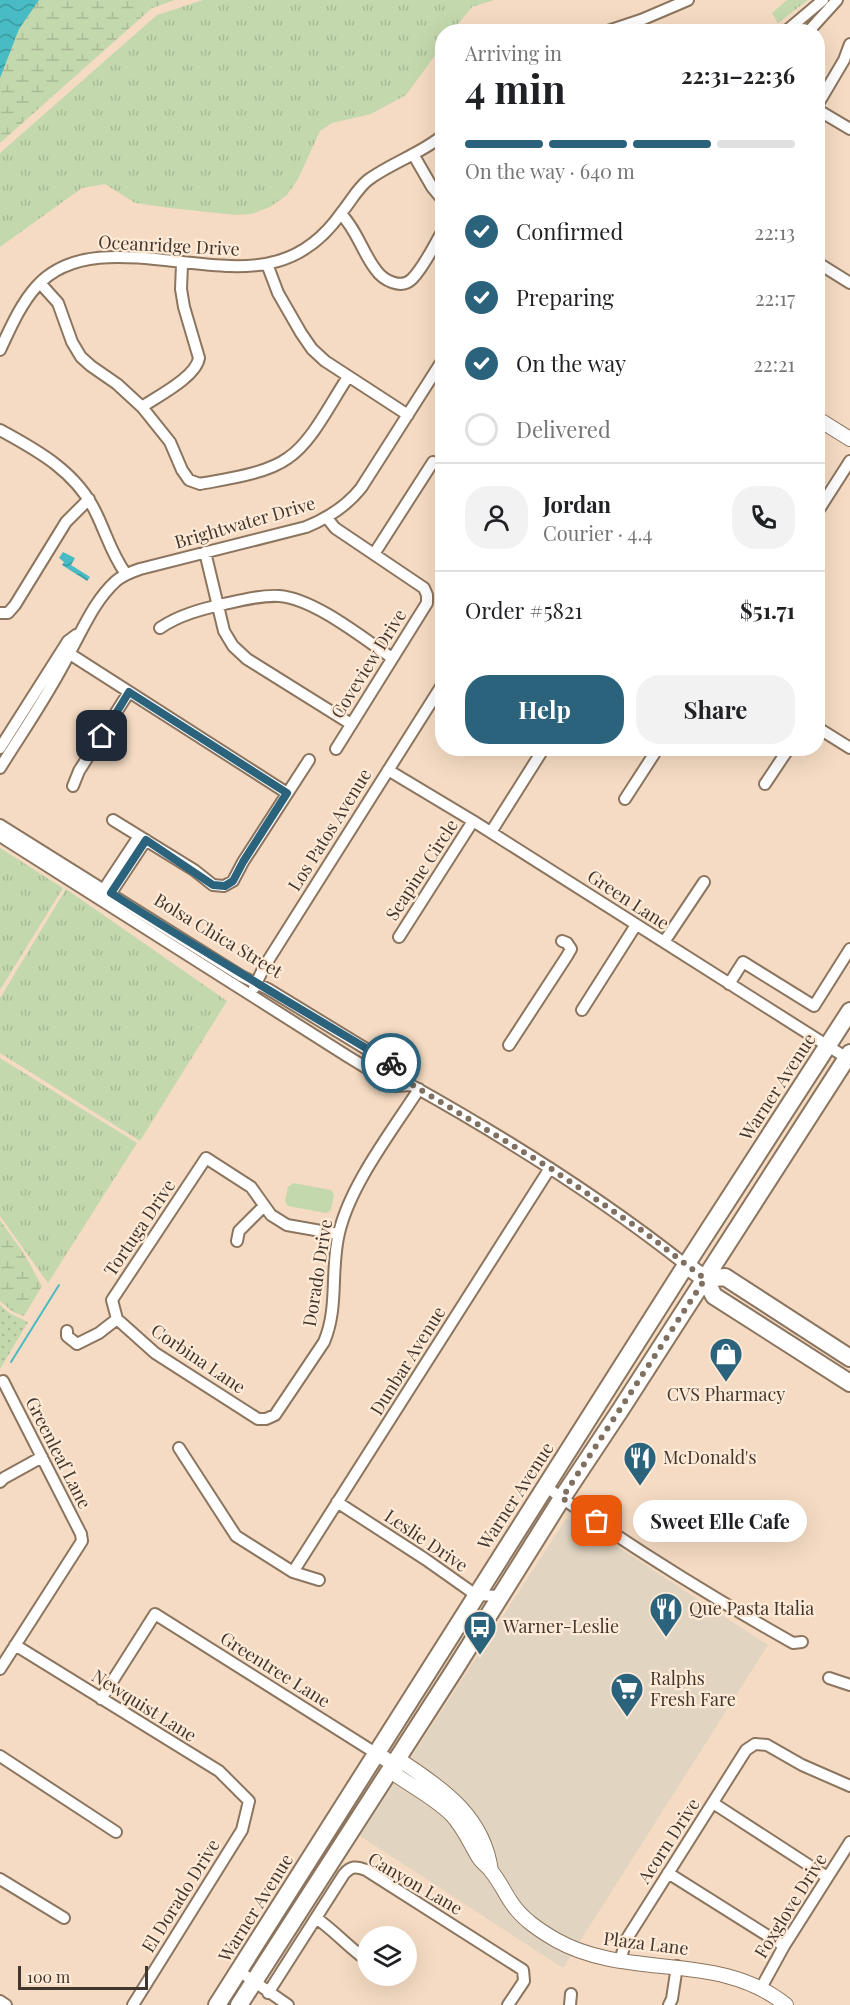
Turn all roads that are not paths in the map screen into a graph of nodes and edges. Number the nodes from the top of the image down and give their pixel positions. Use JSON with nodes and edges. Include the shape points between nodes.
{"nodes":[{"id":1,"x":688,"y":0,"type":"edge"},
{"id":2,"x":823,"y":0,"type":"edge"},
{"id":3,"x":837,"y":0,"type":"edge"},
{"id":4,"x":629,"y":24,"type":"edge"},
{"id":5,"x":794,"y":24,"type":"edge"},
{"id":6,"x":815,"y":24,"type":"edge"},
{"id":7,"x":850,"y":44,"type":"edge"},
{"id":8,"x":825,"y":92,"type":"edge"},
{"id":9,"x":825,"y":114,"type":"edge"},
{"id":10,"x":850,"y":129,"type":"edge"},
{"id":11,"x":435,"y":140,"type":"edge"},
{"id":12,"x":413,"y":154,"type":"junction"},
{"id":13,"x":435,"y":191,"type":"edge"},
{"id":14,"x":341,"y":214,"type":"junction"},
{"id":15,"x":435,"y":243,"type":"edge"},
{"id":16,"x":182,"y":264,"type":"junction"},
{"id":17,"x":267,"y":264,"type":"junction"},
{"id":18,"x":825,"y":267,"type":"edge"},
{"id":19,"x":40,"y":283,"type":"junction"},
{"id":20,"x":850,"y":283,"type":"edge"},
{"id":21,"x":0,"y":350,"type":"edge"},
{"id":22,"x":435,"y":372,"type":"edge"},
{"id":23,"x":348,"y":377,"type":"junction"},
{"id":24,"x":142,"y":406,"type":"junction"},
{"id":25,"x":408,"y":415,"type":"junction"},
{"id":26,"x":825,"y":423,"type":"edge"},
{"id":27,"x":0,"y":430,"type":"edge"},
{"id":28,"x":850,"y":439,"type":"edge"},
{"id":29,"x":850,"y":461,"type":"edge"},
{"id":30,"x":433,"y":462,"type":"dead end"},
{"id":31,"x":89,"y":500,"type":"junction"},
{"id":32,"x":825,"y":500,"type":"edge"},
{"id":33,"x":327,"y":518,"type":"junction"},
{"id":34,"x":205,"y":552,"type":"junction"},
{"id":35,"x":374,"y":554,"type":"junction"},
{"id":36,"x":126,"y":574,"type":"junction"},
{"id":37,"x":217,"y":606,"type":"junction"},
{"id":38,"x":4,"y":613,"type":"edge"},
{"id":39,"x":160,"y":628,"type":"dead end"},
{"id":40,"x":78,"y":633,"type":"junction"},
{"id":41,"x":70,"y":654,"type":"junction"},
{"id":42,"x":392,"y":658,"type":"junction"},
{"id":43,"x":129,"y":692,"type":"junction"},
{"id":44,"x":435,"y":696,"type":"edge"},
{"id":45,"x":351,"y":724,"type":"junction"},
{"id":46,"x":825,"y":732,"type":"edge"},
{"id":47,"x":0,"y":748,"type":"edge"},
{"id":48,"x":850,"y":748,"type":"edge"},
{"id":49,"x":336,"y":749,"type":"dead end"},
{"id":50,"x":539,"y":756,"type":"edge"},
{"id":51,"x":653,"y":756,"type":"edge"},
{"id":52,"x":784,"y":756,"type":"edge"},
{"id":53,"x":309,"y":760,"type":"dead end"},
{"id":54,"x":0,"y":768,"type":"edge"},
{"id":55,"x":388,"y":770,"type":"junction"},
{"id":56,"x":765,"y":784,"type":"dead end"},
{"id":57,"x":73,"y":786,"type":"dead end"},
{"id":58,"x":287,"y":793,"type":"junction"},
{"id":59,"x":625,"y":799,"type":"dead end"},
{"id":60,"x":114,"y":819,"type":"dead end"},
{"id":61,"x":473,"y":821,"type":"junction"},
{"id":62,"x":0,"y":825,"type":"edge"},
{"id":63,"x":491,"y":832,"type":"junction"},
{"id":64,"x":0,"y":836,"type":"edge"},
{"id":65,"x":142,"y":838,"type":"junction"},
{"id":66,"x":704,"y":882,"type":"dead end"},
{"id":67,"x":104,"y":896,"type":"junction"},
{"id":68,"x":636,"y":925,"type":"junction"},
{"id":69,"x":399,"y":937,"type":"dead end"},
{"id":70,"x":562,"y":941,"type":"dead end"},
{"id":71,"x":664,"y":942,"type":"junction"},
{"id":72,"x":850,"y":949,"type":"edge"},
{"id":73,"x":256,"y":983,"type":"junction"},
{"id":74,"x":729,"y":984,"type":"junction"},
{"id":75,"x":251,"y":996,"type":"junction"},
{"id":76,"x":582,"y":1010,"type":"dead end"},
{"id":77,"x":850,"y":1011,"type":"edge"},
{"id":78,"x":509,"y":1045,"type":"dead end"},
{"id":79,"x":828,"y":1045,"type":"junction"},
{"id":80,"x":849,"y":1057,"type":"edge"},
{"id":81,"x":415,"y":1087,"type":"junction"},
{"id":82,"x":550,"y":1168,"type":"junction"},
{"id":83,"x":264,"y":1206,"type":"junction"},
{"id":84,"x":338,"y":1234,"type":"junction"},
{"id":85,"x":237,"y":1241,"type":"dead end"},
{"id":86,"x":686,"y":1265,"type":"junction"},
{"id":87,"x":705,"y":1279,"type":"junction"},
{"id":88,"x":117,"y":1318,"type":"junction"},
{"id":89,"x":67,"y":1331,"type":"dead end"},
{"id":90,"x":850,"y":1358,"type":"edge"},
{"id":91,"x":3,"y":1381,"type":"dead end"},
{"id":92,"x":850,"y":1383,"type":"edge"},
{"id":93,"x":258,"y":1419,"type":"joint"},
{"id":94,"x":179,"y":1448,"type":"dead end"},
{"id":95,"x":42,"y":1457,"type":"junction"},
{"id":96,"x":0,"y":1482,"type":"edge"},
{"id":97,"x":545,"y":1486,"type":"junction"},
{"id":98,"x":562,"y":1498,"type":"junction"},
{"id":99,"x":338,"y":1502,"type":"junction"},
{"id":100,"x":293,"y":1572,"type":"junction"},
{"id":101,"x":319,"y":1580,"type":"dead end"},
{"id":102,"x":476,"y":1595,"type":"junction"},
{"id":103,"x":500,"y":1596,"type":"junction"},
{"id":104,"x":802,"y":1642,"type":"dead end"},
{"id":105,"x":15,"y":1645,"type":"junction"},
{"id":106,"x":0,"y":1669,"type":"edge"},
{"id":107,"x":829,"y":1678,"type":"dead end"},
{"id":108,"x":850,"y":1685,"type":"edge"},
{"id":109,"x":101,"y":1699,"type":"junction"},
{"id":110,"x":377,"y":1754,"type":"junction"},
{"id":111,"x":0,"y":1756,"type":"edge"},
{"id":112,"x":394,"y":1764,"type":"junction"},
{"id":113,"x":850,"y":1786,"type":"edge"},
{"id":114,"x":249,"y":1801,"type":"joint"},
{"id":115,"x":713,"y":1803,"type":"junction"},
{"id":116,"x":116,"y":1832,"type":"dead end"},
{"id":117,"x":850,"y":1842,"type":"edge"},
{"id":118,"x":668,"y":1873,"type":"junction"},
{"id":119,"x":827,"y":1877,"type":"junction"},
{"id":120,"x":0,"y":1879,"type":"edge"},
{"id":121,"x":64,"y":1918,"type":"dead end"},
{"id":122,"x":316,"y":1918,"type":"junction"},
{"id":123,"x":784,"y":1946,"type":"junction"},
{"id":124,"x":357,"y":1953,"type":"edge"},
{"id":125,"x":620,"y":1961,"type":"junction"},
{"id":126,"x":677,"y":1966,"type":"junction"},
{"id":127,"x":239,"y":1971,"type":"junction"},
{"id":128,"x":255,"y":1980,"type":"junction"},
{"id":129,"x":761,"y":1988,"type":"junction"},
{"id":130,"x":268,"y":1993,"type":"junction"},
{"id":131,"x":0,"y":2001,"type":"edge"},
{"id":132,"x":6,"y":2005,"type":"edge"},
{"id":133,"x":133,"y":2005,"type":"edge"},
{"id":134,"x":217,"y":2005,"type":"edge"},
{"id":135,"x":239,"y":2005,"type":"edge"},
{"id":136,"x":288,"y":2005,"type":"edge"},
{"id":137,"x":508,"y":2005,"type":"edge"},
{"id":138,"x":669,"y":2005,"type":"edge"},
{"id":139,"x":786,"y":2005,"type":"edge"}],
"edges":[{"from":1,"to":4,"type":"street"},
{"from":2,"to":5,"type":"street"},
{"from":3,"to":6,"type":"street"},
{"from":7,"to":8,"type":"street"},
{"from":9,"to":10,"type":"street"},
{"from":11,"to":12,"type":"street","name":"Oceanridge Drive"},
{"from":12,"to":13,"type":"street"},
{"from":12,"to":14,"type":"street","name":"Oceanridge Drive","via":[[358,189]]},
{"from":14,"to":15,"type":"street","via":[[376,271],[393,283],[412,279]]},
{"from":14,"to":17,"type":"street","name":"Oceanridge Drive","via":[[313,244],[296,255]]},
{"from":16,"to":17,"type":"street","name":"Oceanridge Drive","via":[[238,268]]},
{"from":16,"to":19,"type":"street","name":"Oceanridge Drive","via":[[97,257],[57,270]]},
{"from":16,"to":24,"type":"street","via":[[184,308],[198,365],[187,377]]},
{"from":17,"to":23,"type":"street","via":[[301,333],[325,361]]},
{"from":18,"to":20,"type":"street"},
{"from":19,"to":21,"type":"street","name":"Oceanridge Drive","via":[[22,306]]},
{"from":19,"to":24,"type":"street","via":[[58,303],[81,357]]},
{"from":22,"to":25,"type":"street","name":"Brightwater Drive"},
{"from":23,"to":24,"type":"street","via":[[310,435],[288,458],[263,470],[200,484],[189,480],[170,442]]},
{"from":23,"to":25,"type":"street"},
{"from":25,"to":33,"type":"street","name":"Brightwater Drive","via":[[361,488]]},
{"from":26,"to":28,"type":"street"},
{"from":27,"to":31,"type":"street","via":[[52,460]]},
{"from":29,"to":32,"type":"street"},
{"from":30,"to":35,"type":"street"},
{"from":31,"to":36,"type":"street","via":[[114,557]]},
{"from":31,"to":38,"type":"street","via":[[66,522],[15,605]]},
{"from":33,"to":34,"type":"street","name":"Brightwater Drive","via":[[306,527]]},
{"from":33,"to":35,"type":"street","via":[[335,528]]},
{"from":34,"to":36,"type":"street","name":"Brightwater Drive"},
{"from":34,"to":37,"type":"street"},
{"from":35,"to":42,"type":"street","name":"Coveview Drive","via":[[424,588],[427,595],[427,603]]},
{"from":36,"to":40,"type":"street","name":"Brightwater Drive","via":[[102,597]]},
{"from":37,"to":39,"type":"street","via":[[174,618]]},
{"from":37,"to":42,"type":"street","via":[[261,597],[297,599]]},
{"from":37,"to":45,"type":"street","via":[[224,631],[240,652]]},
{"from":40,"to":41,"type":"street","name":"Brightwater Drive"},
{"from":40,"to":47,"type":"street","name":"Brightwater Drive","via":[[68,641]]},
{"from":41,"to":43,"type":"street"},
{"from":41,"to":54,"type":"street","name":"Brightwater Drive"},
{"from":42,"to":45,"type":"street","name":"Coveview Drive"},
{"from":43,"to":57,"type":"street"},
{"from":43,"to":58,"type":"street"},
{"from":44,"to":55,"type":"street","name":"Los Patos Avenue"},
{"from":45,"to":49,"type":"street","name":"Coveview Drive"},
{"from":46,"to":48,"type":"street"},
{"from":50,"to":63,"type":"street"},
{"from":51,"to":59,"type":"street"},
{"from":52,"to":56,"type":"street"},
{"from":53,"to":58,"type":"street"},
{"from":55,"to":61,"type":"street","name":"Green Lane"},
{"from":55,"to":73,"type":"street","name":"Los Patos Avenue"},
{"from":58,"to":65,"type":"street","via":[[233,881],[225,886],[213,885]]},
{"from":60,"to":65,"type":"street"},
{"from":61,"to":63,"type":"street","name":"Green Lane"},
{"from":61,"to":69,"type":"street","name":"Seapine Circle"},
{"from":62,"to":67,"type":"street","name":"Bolsa Chica Street"},
{"from":63,"to":68,"type":"street","name":"Green Lane"},
{"from":64,"to":67,"type":"street","name":"Bolsa Chica Street"},
{"from":65,"to":67,"type":"street"},
{"from":66,"to":71,"type":"street"},
{"from":67,"to":73,"type":"street","name":"Bolsa Chica Street"},
{"from":67,"to":75,"type":"street","name":"Bolsa Chica Street"},
{"from":68,"to":71,"type":"street","name":"Green Lane"},
{"from":68,"to":76,"type":"street"},
{"from":70,"to":78,"type":"street","via":[[571,949]]},
{"from":71,"to":74,"type":"street","name":"Green Lane"},
{"from":72,"to":74,"type":"street","via":[[814,1006],[743,962]]},
{"from":73,"to":75,"type":"street","name":"Los Patos Avenue"},
{"from":73,"to":81,"type":"street","name":"Bolsa Chica Street","via":[[405,1072]]},
{"from":74,"to":79,"type":"street","name":"Green Lane"},
{"from":75,"to":81,"type":"street","name":"Bolsa Chica Street","via":[[396,1086]]},
{"from":77,"to":79,"type":"main road","name":"Warner Avenue"},
{"from":79,"to":80,"type":"street","name":"Green Lane"},
{"from":79,"to":86,"type":"main road","name":"Warner Avenue"},
{"from":80,"to":87,"type":"main road","name":"Warner Avenue"},
{"from":81,"to":82,"type":"street","name":"Bolsa Chica Street"},
{"from":81,"to":84,"type":"street","name":"Dorado Drive","via":[[346,1208]]},
{"from":82,"to":86,"type":"street","name":"Bolsa Chica Street"},
{"from":82,"to":99,"type":"street","name":"Dunbar Avenue"},
{"from":83,"to":84,"type":"street","via":[[288,1225]]},
{"from":83,"to":85,"type":"street","via":[[239,1231]]},
{"from":83,"to":88,"type":"street","name":"Tortuga Drive","via":[[251,1186],[206,1158],[112,1300]]},
{"from":84,"to":93,"type":"street","name":"Dorado Drive","via":[[329,1330],[279,1411],[271,1418]]},
{"from":86,"to":87,"type":"main road","name":"Bolsa Chica Street"},
{"from":86,"to":97,"type":"main road","name":"Warner Avenue"},
{"from":87,"to":90,"type":"main road","name":"Bolsa Chica Street","via":[[724,1277]]},
{"from":87,"to":92,"type":"main road","name":"Bolsa Chica Street","via":[[714,1296]]},
{"from":87,"to":98,"type":"main road","name":"Warner Avenue"},
{"from":88,"to":89,"type":"street","via":[[77,1344],[67,1336]]},
{"from":88,"to":93,"type":"street","name":"Corbina Lane","via":[[155,1353]]},
{"from":91,"to":95,"type":"street","name":"Greenleaf Lane"},
{"from":94,"to":100,"type":"street","via":[[236,1536]]},
{"from":95,"to":96,"type":"street"},
{"from":95,"to":105,"type":"street","name":"Greenleaf Lane","via":[[82,1541]]},
{"from":97,"to":98,"type":"street"},
{"from":97,"to":102,"type":"main road","name":"Warner Avenue"},
{"from":98,"to":103,"type":"main road","name":"Warner Avenue"},
{"from":98,"to":104,"type":"street","via":[[739,1612],[793,1642]]},
{"from":99,"to":100,"type":"street","name":"Dunbar Avenue"},
{"from":99,"to":102,"type":"street","name":"Leslie Drive"},
{"from":100,"to":101,"type":"street"},
{"from":102,"to":103,"type":"street","name":"Leslie Drive"},
{"from":102,"to":110,"type":"main road","name":"Warner Avenue"},
{"from":103,"to":112,"type":"main road","name":"Warner Avenue"},
{"from":105,"to":106,"type":"street"},
{"from":105,"to":109,"type":"street","name":"Newquist Lane"},
{"from":107,"to":108,"type":"street"},
{"from":109,"to":110,"type":"street","name":"Greentree Lane","via":[[155,1614]]},
{"from":109,"to":114,"type":"street","name":"Newquist Lane","via":[[219,1771]]},
{"from":110,"to":112,"type":"street","name":"Plaza Lane"},
{"from":110,"to":127,"type":"main road","name":"Warner Avenue"},
{"from":111,"to":116,"type":"street"},
{"from":112,"to":125,"type":"street","name":"Plaza Lane","via":[[396,1775],[452,1816],[525,1918],[544,1933],[586,1954]]},
{"from":112,"to":128,"type":"main road","name":"Warner Avenue"},
{"from":113,"to":115,"type":"street","name":"Acorn Drive","via":[[767,1745],[755,1744],[746,1750]]},
{"from":114,"to":133,"type":"street","name":"El Dorado Drive","via":[[242,1830]]},
{"from":115,"to":118,"type":"street","name":"Acorn Drive"},
{"from":115,"to":119,"type":"street"},
{"from":117,"to":119,"type":"street","name":"Foxglove Drive"},
{"from":118,"to":123,"type":"street"},
{"from":118,"to":125,"type":"street","name":"Acorn Drive","via":[[626,1940]]},
{"from":119,"to":123,"type":"street","name":"Foxglove Drive"},
{"from":120,"to":121,"type":"street"},
{"from":122,"to":124,"type":"street"},
{"from":122,"to":130,"type":"street","name":"Canyon Lane"},
{"from":122,"to":137,"type":"street","name":"Canyon Lane","via":[[350,1868],[366,1870],[524,1970],[524,1981]]},
{"from":123,"to":129,"type":"street","name":"Foxglove Drive"},
{"from":125,"to":126,"type":"street","name":"Plaza Lane"},
{"from":126,"to":129,"type":"street","name":"Plaza Lane","via":[[723,1974]]},
{"from":126,"to":138,"type":"street"},
{"from":127,"to":128,"type":"street"},
{"from":127,"to":134,"type":"main road","name":"Warner Avenue"},
{"from":128,"to":130,"type":"street"},
{"from":128,"to":135,"type":"main road","name":"Warner Avenue"},
{"from":129,"to":139,"type":"street","name":"Plaza Lane"},
{"from":130,"to":136,"type":"street"},
{"from":131,"to":132,"type":"street"}]}
